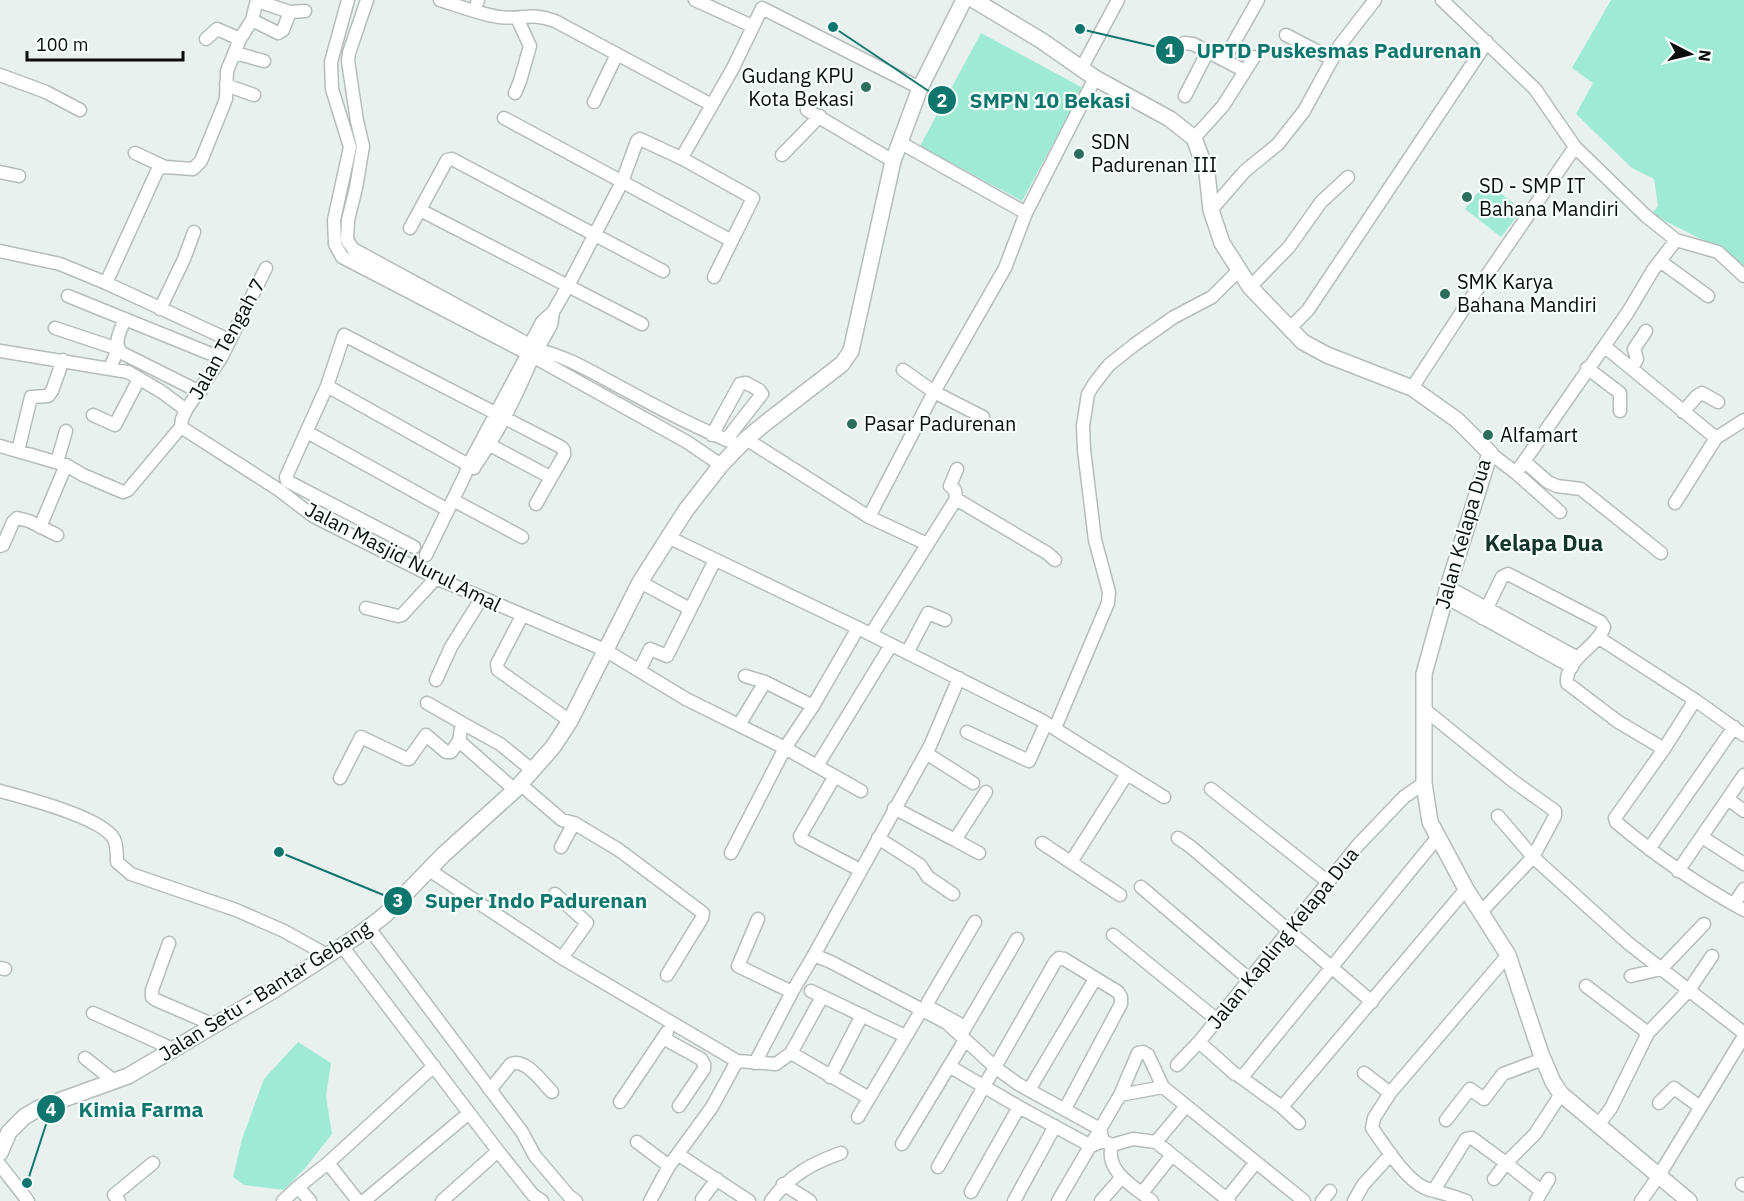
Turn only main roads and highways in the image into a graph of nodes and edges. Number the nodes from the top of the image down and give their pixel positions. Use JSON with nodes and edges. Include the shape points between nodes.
{"nodes":[{"id":1,"x":964,"y":0,"type":"edge"},
{"id":2,"x":974,"y":0,"type":"edge"},
{"id":3,"x":4,"y":1129,"type":"edge"},
{"id":4,"x":0,"y":1153,"type":"edge"},
{"id":5,"x":1689,"y":1201,"type":"edge"}],
"edges":[{"from":1,"to":3,"type":"main road","name":"Jalan Setu - Bantar Gebang","via":[[920,88],[893,161],[851,351],[842,364],[737,438],[640,582],[553,747],[518,787],[369,928],[274,990],[128,1076],[39,1108]]},
{"from":2,"to":5,"type":"main road","name":"Jalan Kelapa Dua","via":[[1095,78],[1170,119],[1194,138],[1207,173],[1210,210],[1222,243],[1250,288],[1303,342],[1412,388],[1457,420],[1490,453],[1424,674],[1424,783],[1430,822],[1508,955],[1553,1082],[1562,1094]]},
{"from":3,"to":4,"type":"main road","name":"Jalan Setu - Bantar Gebang"}]}
